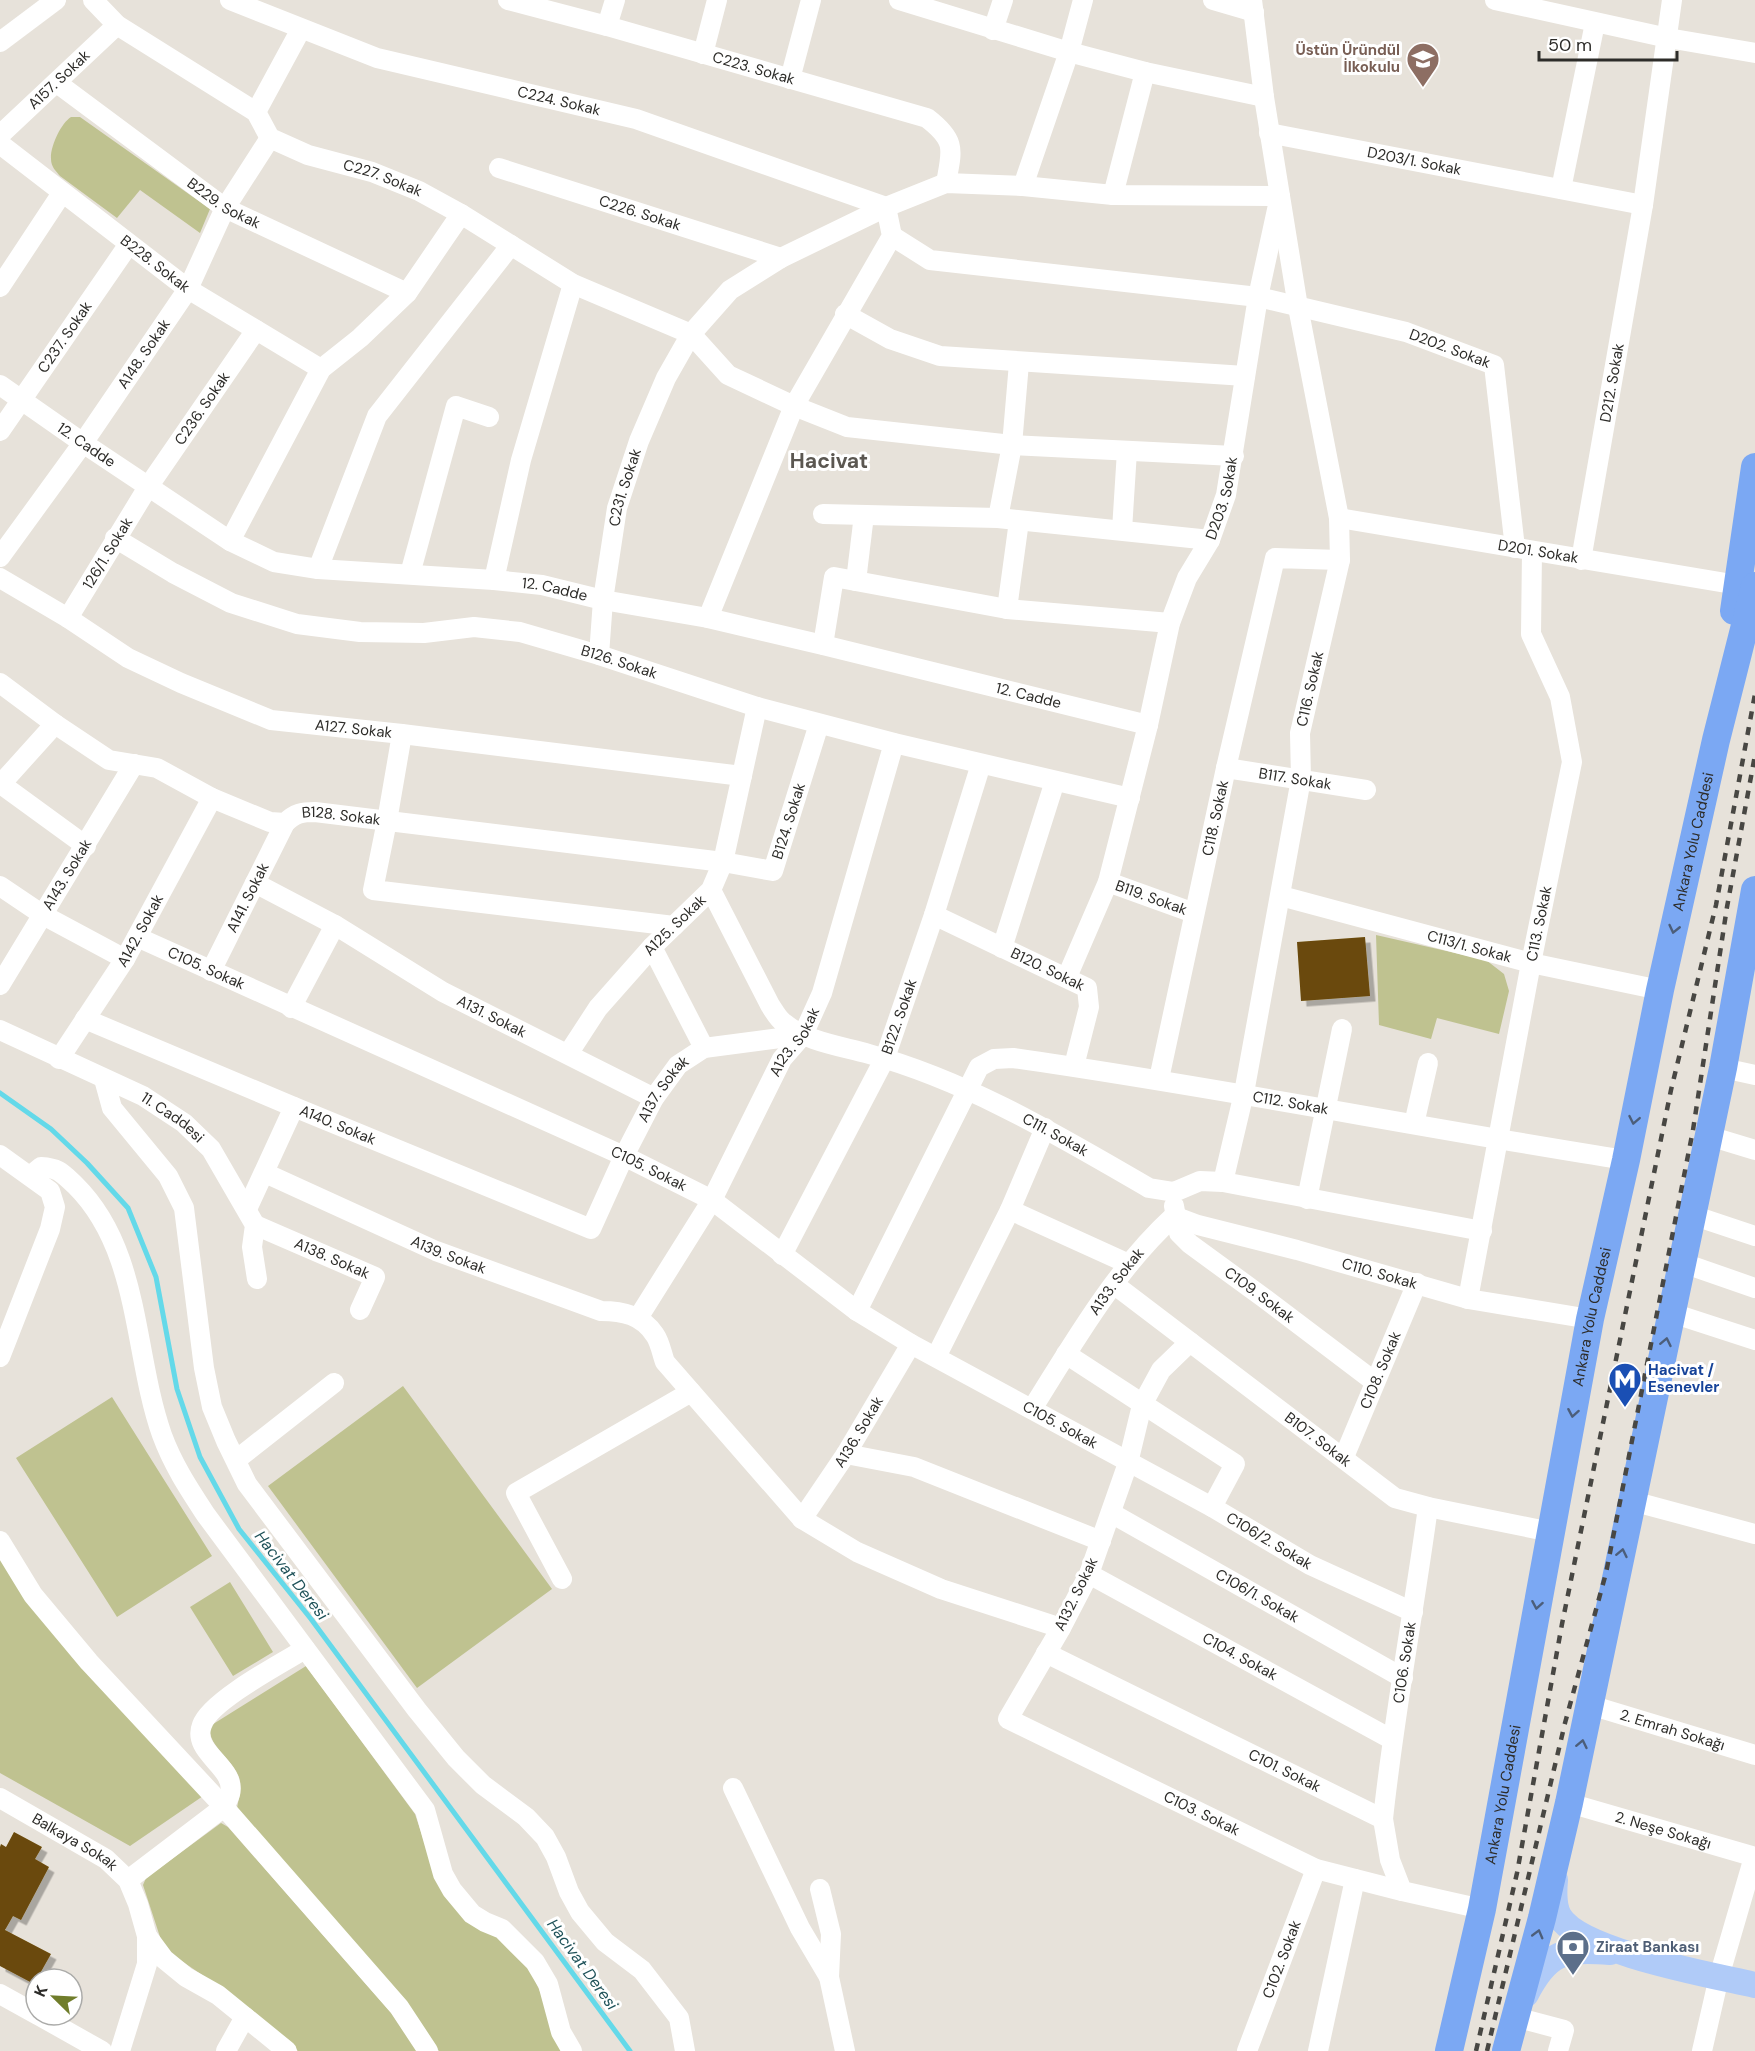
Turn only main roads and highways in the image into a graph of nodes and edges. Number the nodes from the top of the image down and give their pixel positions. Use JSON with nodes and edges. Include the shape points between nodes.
{"nodes":[{"id":1,"x":1755,"y":467,"type":"edge"},
{"id":2,"x":1746,"y":586,"type":"edge"},
{"id":3,"x":1754,"y":898,"type":"edge"},
{"id":4,"x":1556,"y":1858,"type":"junction"},
{"id":5,"x":1623,"y":1953,"type":"junction"},
{"id":6,"x":1755,"y":1985,"type":"edge"},
{"id":7,"x":1516,"y":2014,"type":"junction"},
{"id":8,"x":1449,"y":2051,"type":"edge"},
{"id":9,"x":1506,"y":2051,"type":"edge"}],
"edges":[{"from":1,"to":2,"type":"highway","name":"Ankara Yolu Caddesi"},
{"from":2,"to":8,"type":"highway","name":"Ankara Yolu Caddesi","one_way":true,"via":[[1590,1319],[1482,1909]]},
{"from":4,"to":3,"type":"highway","one_way":true,"via":[[1683,1263]]},
{"from":4,"to":5,"type":"main road","via":[[1554,1892],[1559,1916],[1592,1941]]},
{"from":7,"to":4,"type":"highway","one_way":true},
{"from":5,"to":6,"type":"main road"},
{"from":5,"to":7,"type":"main road","via":[[1577,1951],[1545,1963]]},
{"from":7,"to":9,"type":"highway"}]}
